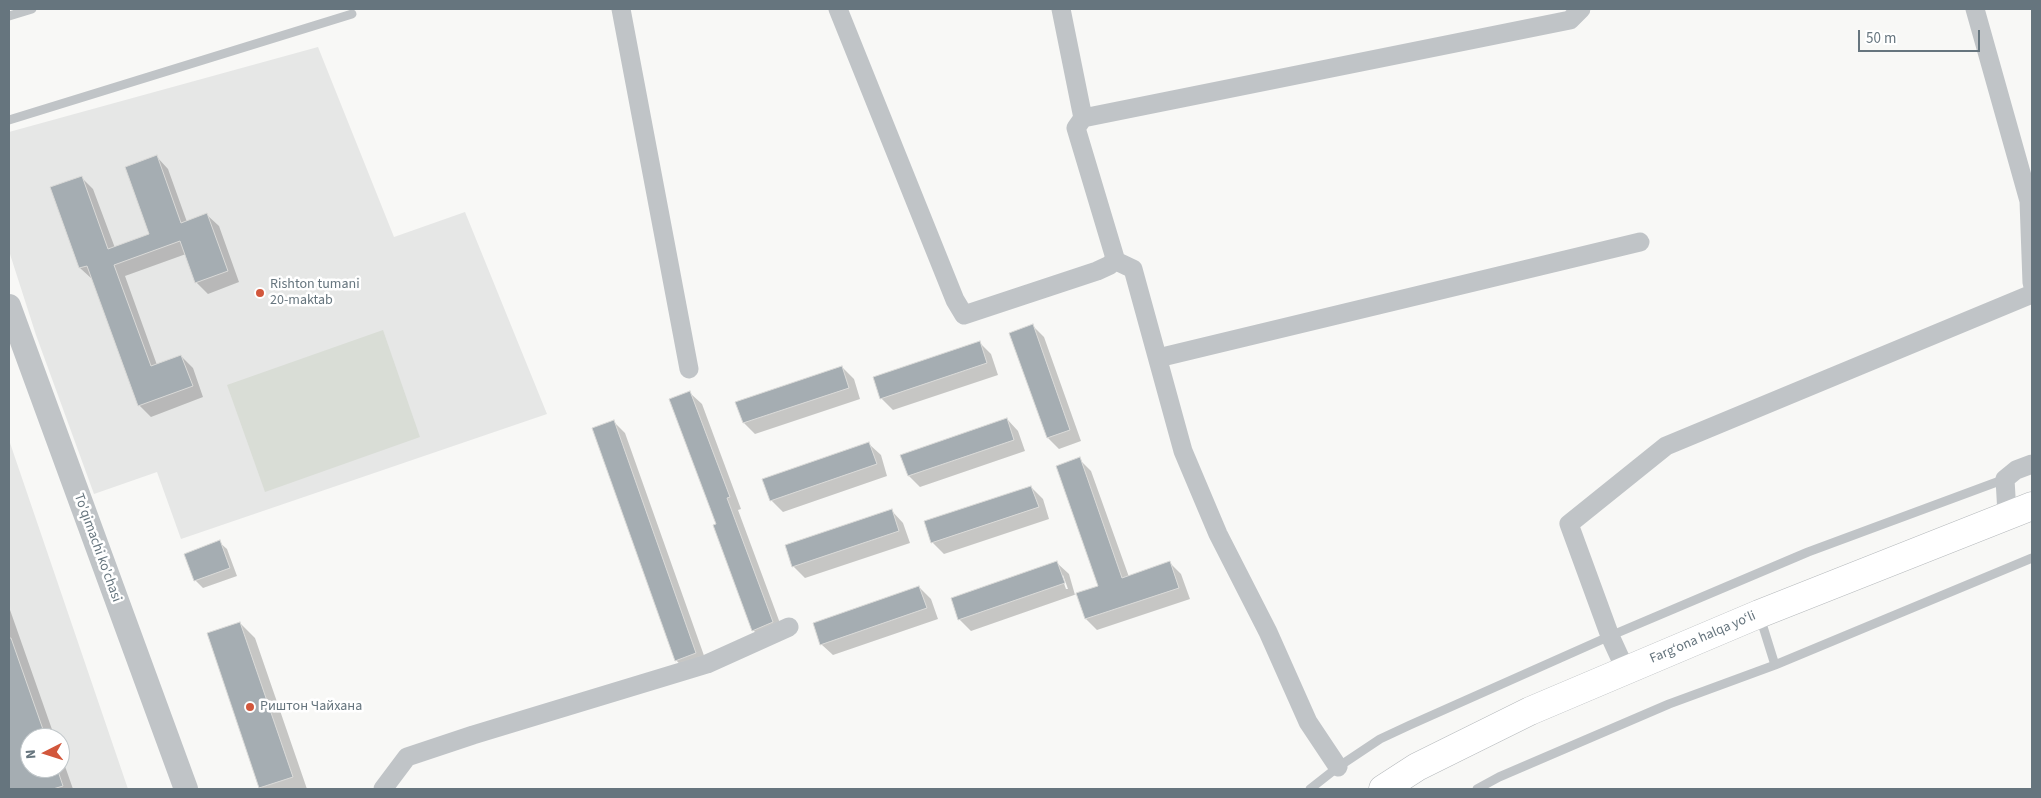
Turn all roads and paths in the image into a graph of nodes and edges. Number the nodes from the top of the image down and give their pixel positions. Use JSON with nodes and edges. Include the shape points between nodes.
{"nodes":[{"id":1,"x":32,"y":9,"type":"edge"},
{"id":2,"x":621,"y":9,"type":"edge"},
{"id":3,"x":838,"y":9,"type":"edge"},
{"id":4,"x":1061,"y":9,"type":"edge"},
{"id":5,"x":1581,"y":9,"type":"edge"},
{"id":6,"x":1975,"y":9,"type":"edge"},
{"id":7,"x":352,"y":14,"type":"dead end"},
{"id":8,"x":9,"y":16,"type":"edge"},
{"id":9,"x":1083,"y":118,"type":"junction"},
{"id":10,"x":9,"y":120,"type":"edge"},
{"id":11,"x":1640,"y":242,"type":"dead end"},
{"id":12,"x":1114,"y":260,"type":"junction"},
{"id":13,"x":2032,"y":283,"type":"edge"},
{"id":14,"x":2032,"y":294,"type":"edge"},
{"id":15,"x":9,"y":306,"type":"edge"},
{"id":16,"x":1158,"y":358,"type":"junction"},
{"id":17,"x":689,"y":369,"type":"dead end"},
{"id":18,"x":2032,"y":464,"type":"edge"},
{"id":19,"x":2005,"y":479,"type":"junction"},
{"id":20,"x":2032,"y":506,"type":"edge"},
{"id":21,"x":2007,"y":514,"type":"junction"},
{"id":22,"x":2032,"y":558,"type":"edge"},
{"id":23,"x":1759,"y":614,"type":"junction"},
{"id":24,"x":789,"y":627,"type":"dead end"},
{"id":25,"x":1610,"y":636,"type":"junction"},
{"id":26,"x":1775,"y":664,"type":"junction"},
{"id":27,"x":1626,"y":671,"type":"junction"},
{"id":28,"x":1338,"y":767,"type":"junction"},
{"id":29,"x":186,"y":789,"type":"edge"},
{"id":30,"x":383,"y":789,"type":"edge"},
{"id":31,"x":1310,"y":789,"type":"edge"},
{"id":32,"x":1383,"y":789,"type":"edge"},
{"id":33,"x":1477,"y":789,"type":"edge"}],
"edges":[{"from":1,"to":8,"type":"lane"},
{"from":2,"to":17,"type":"street"},
{"from":3,"to":12,"type":"street","via":[[954,300],[964,315],[1097,271]]},
{"from":4,"to":9,"type":"street"},
{"from":5,"to":9,"type":"street","via":[[1570,20]]},
{"from":6,"to":13,"type":"street","via":[[2029,201]]},
{"from":7,"to":10,"type":"lane"},
{"from":9,"to":12,"type":"street","via":[[1076,128]]},
{"from":11,"to":16,"type":"street"},
{"from":12,"to":16,"type":"street","via":[[1133,268]]},
{"from":14,"to":25,"type":"street","via":[[1666,446],[1569,524]]},
{"from":15,"to":29,"type":"street","name":"To'qimachi ko'chasi"},
{"from":16,"to":28,"type":"street","via":[[1183,451],[1218,534],[1268,632],[1308,722]]},
{"from":18,"to":19,"type":"street","via":[[2016,470]]},
{"from":19,"to":21,"type":"street"},
{"from":19,"to":25,"type":"lane","via":[[1808,552]]},
{"from":20,"to":21,"type":"main road","name":"Farg‘ona halqa yo‘li"},
{"from":21,"to":23,"type":"main road","name":"Farg‘ona halqa yo‘li"},
{"from":22,"to":26,"type":"lane"},
{"from":23,"to":26,"type":"lane"},
{"from":23,"to":27,"type":"main road","name":"Farg‘ona halqa yo‘li"},
{"from":24,"to":30,"type":"street","via":[[707,664],[407,757]]},
{"from":25,"to":27,"type":"street"},
{"from":25,"to":28,"type":"lane","via":[[1410,724],[1380,739]]},
{"from":26,"to":33,"type":"lane","via":[[1669,704]]},
{"from":27,"to":32,"type":"main road","name":"Farg‘ona halqa yo‘li","via":[[1530,711],[1417,767]]},
{"from":28,"to":31,"type":"lane"}]}
